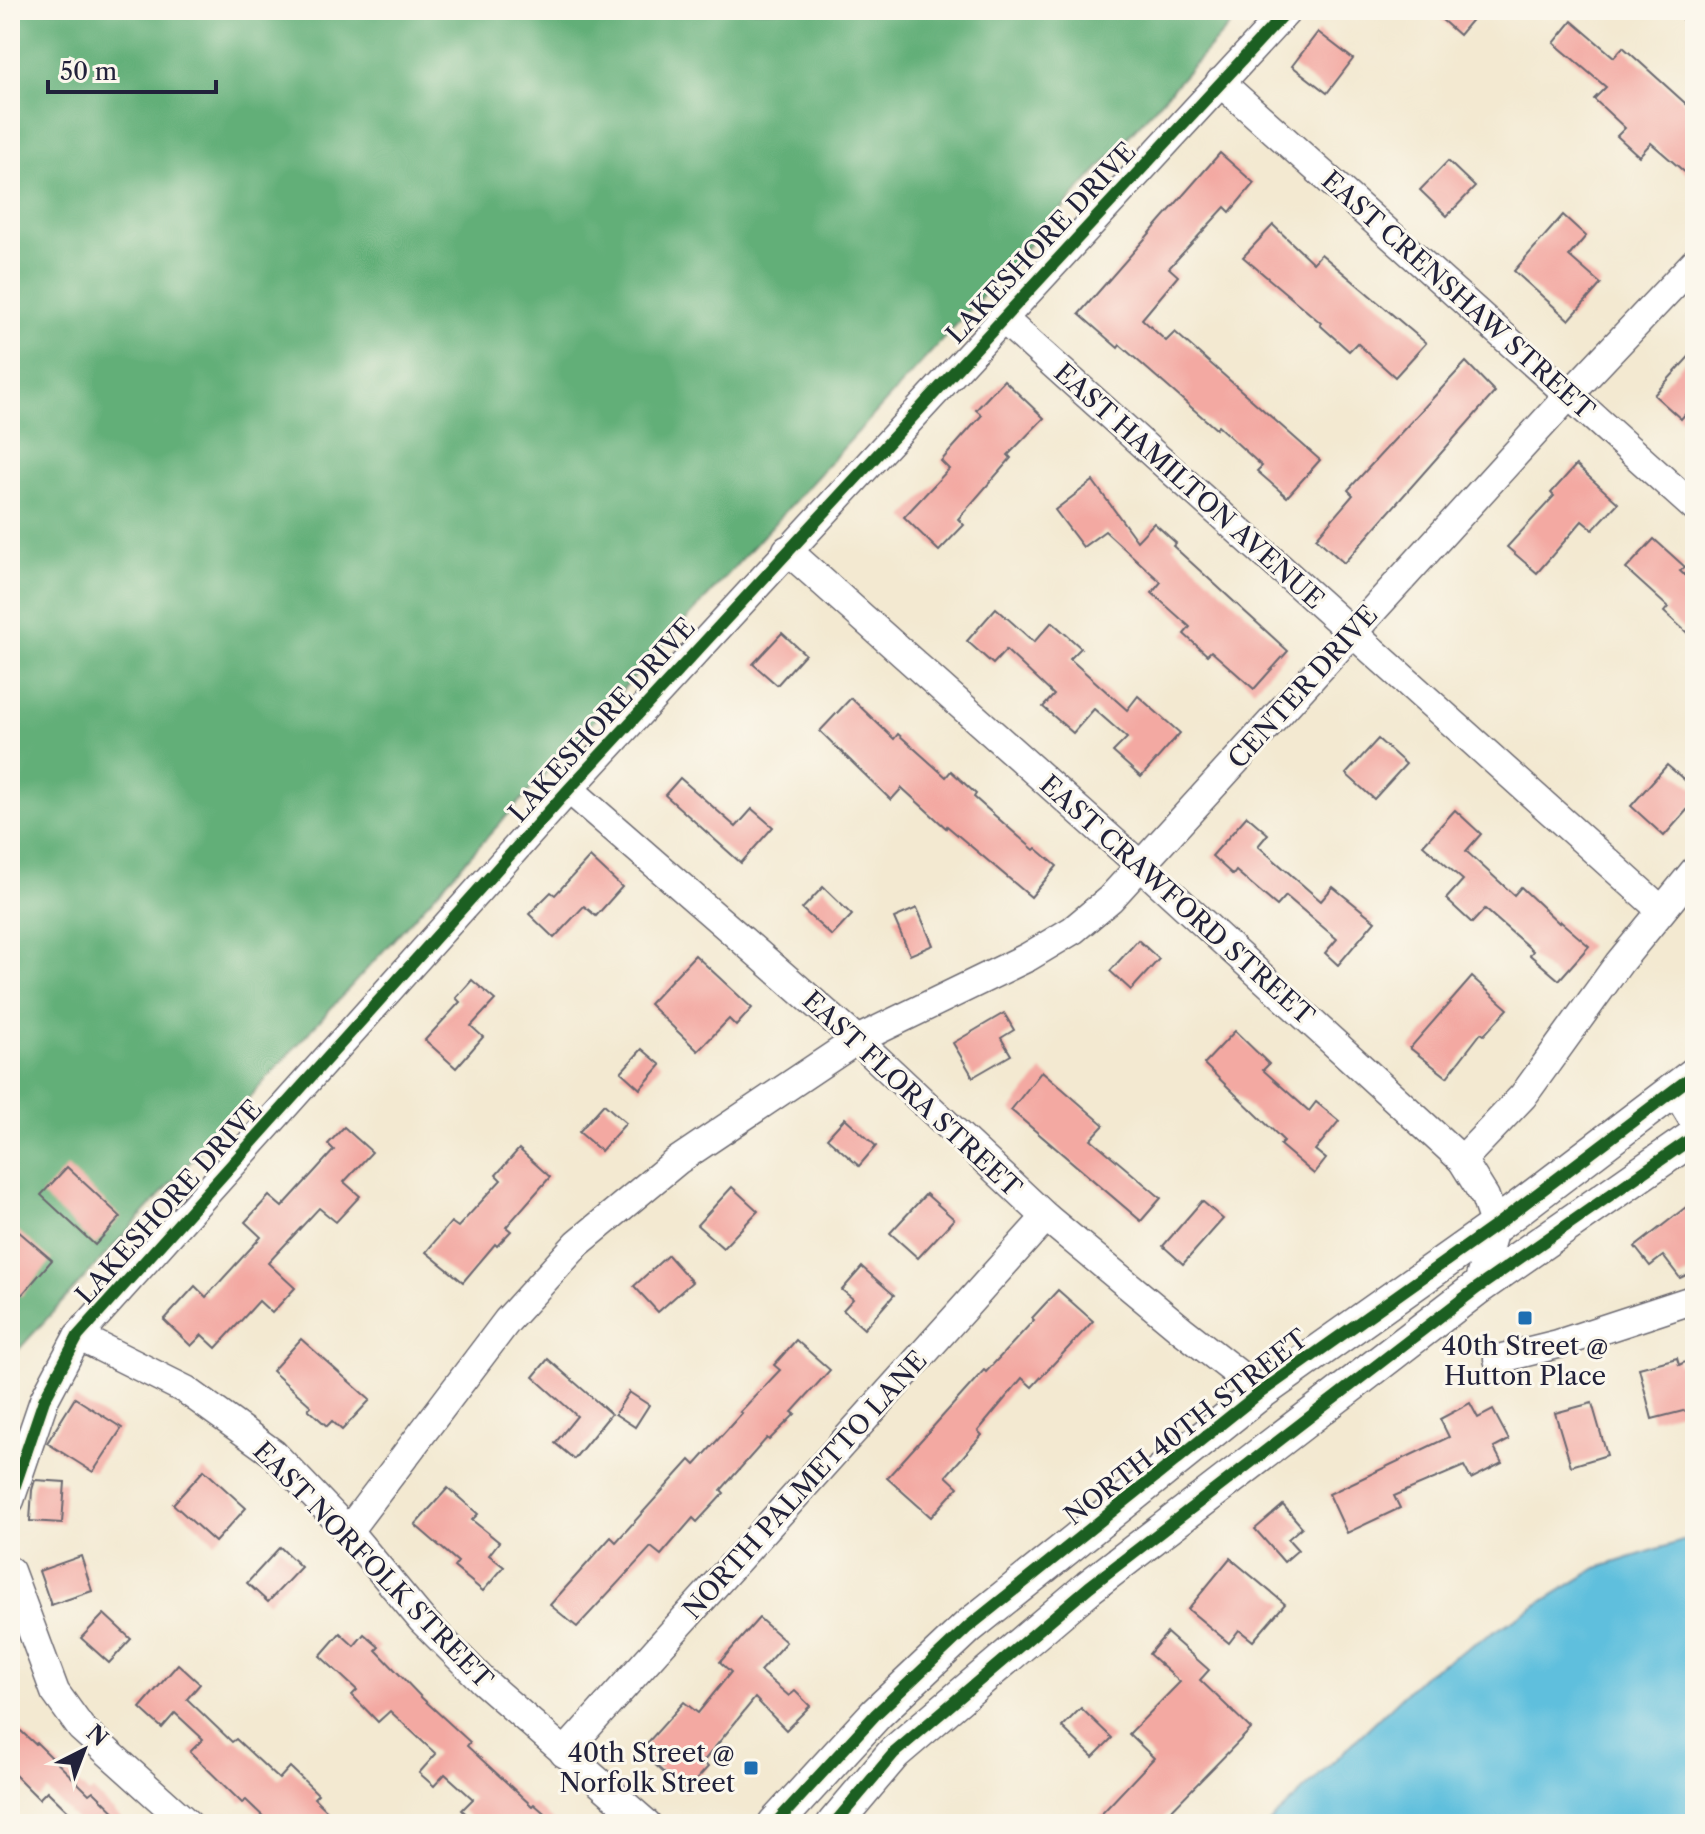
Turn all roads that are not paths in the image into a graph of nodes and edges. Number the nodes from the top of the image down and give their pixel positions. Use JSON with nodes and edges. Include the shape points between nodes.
{"nodes":[{"id":1,"x":1288,"y":10,"type":"edge"},
{"id":2,"x":1220,"y":82,"type":"junction"},
{"id":3,"x":1695,"y":262,"type":"edge"},
{"id":4,"x":1002,"y":318,"type":"junction"},
{"id":5,"x":1569,"y":395,"type":"junction"},
{"id":6,"x":1695,"y":508,"type":"edge"},
{"id":7,"x":787,"y":550,"type":"junction"},
{"id":8,"x":1353,"y":632,"type":"junction"},
{"id":9,"x":569,"y":789,"type":"junction"},
{"id":10,"x":1141,"y":866,"type":"junction"},
{"id":11,"x":1695,"y":870,"type":"edge"},
{"id":12,"x":1661,"y":910,"type":"junction"},
{"id":13,"x":857,"y":1040,"type":"junction"},
{"id":14,"x":1685,"y":1082,"type":"edge"},
{"id":15,"x":1695,"y":1123,"type":"edge"},
{"id":16,"x":1695,"y":1136,"type":"edge"},
{"id":17,"x":1462,"y":1160,"type":"junction"},
{"id":18,"x":1046,"y":1217,"type":"junction"},
{"id":19,"x":1495,"y":1226,"type":"junction"},
{"id":20,"x":1477,"y":1288,"type":"junction"},
{"id":21,"x":1695,"y":1299,"type":"edge"},
{"id":22,"x":78,"y":1336,"type":"junction"},
{"id":23,"x":1498,"y":1359,"type":"dead end"},
{"id":24,"x":1257,"y":1395,"type":"junction"},
{"id":25,"x":10,"y":1500,"type":"edge"},
{"id":26,"x":348,"y":1531,"type":"junction"},
{"id":27,"x":10,"y":1571,"type":"edge"},
{"id":28,"x":564,"y":1753,"type":"junction"},
{"id":29,"x":188,"y":1824,"type":"edge"},
{"id":30,"x":647,"y":1824,"type":"edge"},
{"id":31,"x":775,"y":1824,"type":"edge"},
{"id":32,"x":834,"y":1824,"type":"edge"}],
"edges":[{"from":1,"to":2,"type":"street","name":"LAKESHORE DRIVE"},
{"from":2,"to":4,"type":"street","name":"LAKESHORE DRIVE"},
{"from":2,"to":5,"type":"street","name":"EAST CRENSHAW STREET"},
{"from":3,"to":5,"type":"street","name":"CENTER DRIVE"},
{"from":4,"to":7,"type":"street","name":"LAKESHORE DRIVE"},
{"from":4,"to":8,"type":"street","name":"EAST HAMILTON AVENUE"},
{"from":5,"to":6,"type":"street","name":"EAST CRENSHAW STREET"},
{"from":5,"to":8,"type":"street","name":"CENTER DRIVE"},
{"from":7,"to":9,"type":"street","name":"LAKESHORE DRIVE"},
{"from":7,"to":10,"type":"street","name":"EAST CRAWFORD STREET"},
{"from":8,"to":10,"type":"street","name":"CENTER DRIVE"},
{"from":8,"to":12,"type":"street","name":"EAST HAMILTON AVENUE"},
{"from":9,"to":13,"type":"street","name":"EAST FLORA STREET"},
{"from":9,"to":22,"type":"street","name":"LAKESHORE DRIVE"},
{"from":10,"to":13,"type":"street","name":"CENTER DRIVE","via":[[1073,930]]},
{"from":10,"to":17,"type":"street","name":"EAST CRAWFORD STREET"},
{"from":11,"to":12,"type":"street"},
{"from":12,"to":17,"type":"street","via":[[1523,1096]]},
{"from":13,"to":18,"type":"street","name":"EAST FLORA STREET"},
{"from":13,"to":26,"type":"street","name":"CENTER DRIVE","via":[[677,1161],[578,1243],[507,1321]]},
{"from":14,"to":15,"type":"street"},
{"from":14,"to":19,"type":"main road","name":"NORTH 40TH STREET"},
{"from":16,"to":20,"type":"main road"},
{"from":17,"to":19,"type":"street","name":"EAST CRAWFORD STREET","via":[[1485,1197]]},
{"from":18,"to":24,"type":"street","name":"EAST FLORA STREET","via":[[1246,1380]]},
{"from":18,"to":28,"type":"street","name":"NORTH PALMETTO LANE"},
{"from":19,"to":20,"type":"street"},
{"from":19,"to":24,"type":"main road","name":"NORTH 40TH STREET"},
{"from":20,"to":32,"type":"main road","via":[[1089,1587],[894,1753]]},
{"from":21,"to":23,"type":"street"},
{"from":22,"to":25,"type":"street","name":"LAKESHORE DRIVE","via":[[44,1400]]},
{"from":22,"to":26,"type":"street","name":"EAST NORFOLK STREET","via":[[186,1390],[273,1453]]},
{"from":24,"to":31,"type":"main road","name":"NORTH 40TH STREET","via":[[968,1627],[876,1714]]},
{"from":26,"to":28,"type":"street","name":"EAST NORFOLK STREET","via":[[422,1620]]},
{"from":27,"to":29,"type":"street","via":[[55,1692],[81,1728]]},
{"from":28,"to":30,"type":"street","name":"EAST NORFOLK STREET"}]}
